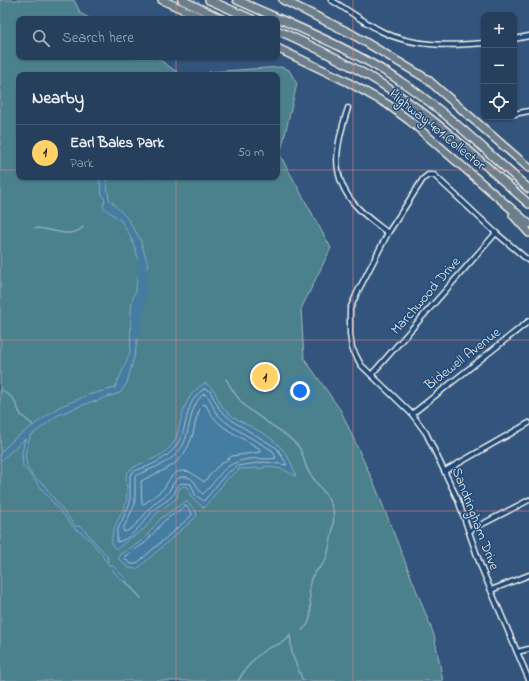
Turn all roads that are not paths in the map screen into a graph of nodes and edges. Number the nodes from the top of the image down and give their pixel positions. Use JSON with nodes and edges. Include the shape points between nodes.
{"nodes":[{"id":1,"x":162,"y":0,"type":"edge"},
{"id":2,"x":182,"y":0,"type":"edge"},
{"id":3,"x":209,"y":0,"type":"edge"},
{"id":4,"x":237,"y":0,"type":"edge"},
{"id":5,"x":283,"y":0,"type":"edge"},
{"id":6,"x":330,"y":0,"type":"edge"},
{"id":7,"x":198,"y":16,"type":"edge"},
{"id":8,"x":216,"y":16,"type":"edge"},
{"id":9,"x":245,"y":16,"type":"edge"},
{"id":10,"x":272,"y":16,"type":"edge"},
{"id":11,"x":280,"y":20,"type":"edge"},
{"id":12,"x":280,"y":31,"type":"edge"},
{"id":13,"x":529,"y":36,"type":"edge"},
{"id":14,"x":517,"y":38,"type":"edge"},
{"id":15,"x":481,"y":44,"type":"edge"},
{"id":16,"x":280,"y":49,"type":"edge"},
{"id":17,"x":348,"y":108,"type":"dead end"},
{"id":18,"x":529,"y":111,"type":"edge"},
{"id":19,"x":517,"y":113,"type":"edge"},
{"id":20,"x":529,"y":168,"type":"edge"},
{"id":21,"x":529,"y":189,"type":"edge"},
{"id":22,"x":506,"y":204,"type":"junction"},
{"id":23,"x":529,"y":204,"type":"edge"},
{"id":24,"x":529,"y":224,"type":"edge"},
{"id":25,"x":388,"y":233,"type":"junction"},
{"id":26,"x":496,"y":233,"type":"junction"},
{"id":27,"x":529,"y":233,"type":"edge"},
{"id":28,"x":529,"y":261,"type":"edge"},
{"id":29,"x":529,"y":321,"type":"edge"},
{"id":30,"x":372,"y":374,"type":"junction"},
{"id":31,"x":412,"y":414,"type":"junction"},
{"id":32,"x":529,"y":423,"type":"edge"},
{"id":33,"x":445,"y":470,"type":"junction"},
{"id":34,"x":529,"y":500,"type":"edge"},
{"id":35,"x":469,"y":531,"type":"junction"},
{"id":36,"x":529,"y":575,"type":"edge"},
{"id":37,"x":491,"y":590,"type":"junction"},
{"id":38,"x":529,"y":649,"type":"edge"},
{"id":39,"x":517,"y":652,"type":"junction"},
{"id":40,"x":529,"y":680,"type":"edge"}],
"edges":[{"from":1,"to":7,"type":"highway"},
{"from":2,"to":8,"type":"highway"},
{"from":3,"to":9,"type":"highway"},
{"from":4,"to":10,"type":"highway"},
{"from":5,"to":20,"type":"highway","via":[[352,34],[427,79]]},
{"from":6,"to":15,"type":"street","via":[[395,37],[430,44]]},
{"from":11,"to":21,"type":"highway","via":[[354,54],[407,85]]},
{"from":12,"to":23,"type":"highway","via":[[349,64],[401,96]]},
{"from":13,"to":14,"type":"street"},
{"from":16,"to":22,"type":"highway","name":"Highway 401 Collector","via":[[388,104]]},
{"from":17,"to":25,"type":"street","via":[[336,157],[339,176],[357,207]]},
{"from":18,"to":19,"type":"street"},
{"from":22,"to":24,"type":"highway","name":"Highway 401 Collector"},
{"from":22,"to":27,"type":"highway"},
{"from":25,"to":26,"type":"street","name":"Sandringham Drive","via":[[428,174],[434,175]]},
{"from":25,"to":30,"type":"street","name":"Sandringham Drive","via":[[350,309],[352,348],[361,365]]},
{"from":26,"to":28,"type":"street"},
{"from":26,"to":30,"type":"street","name":"Marchwood Drive"},
{"from":29,"to":31,"type":"street","name":"Bidewell Avenue"},
{"from":30,"to":31,"type":"street","name":"Sandringham Drive"},
{"from":31,"to":33,"type":"street","name":"Sandringham Drive","via":[[426,433]]},
{"from":32,"to":33,"type":"street"},
{"from":33,"to":35,"type":"street","name":"Sandringham Drive"},
{"from":34,"to":35,"type":"street"},
{"from":35,"to":37,"type":"street","name":"Sandringham Drive"},
{"from":36,"to":37,"type":"street"},
{"from":37,"to":39,"type":"street","name":"Sandringham Drive"},
{"from":38,"to":39,"type":"street"},
{"from":39,"to":40,"type":"street","name":"Sandringham Drive"}]}
